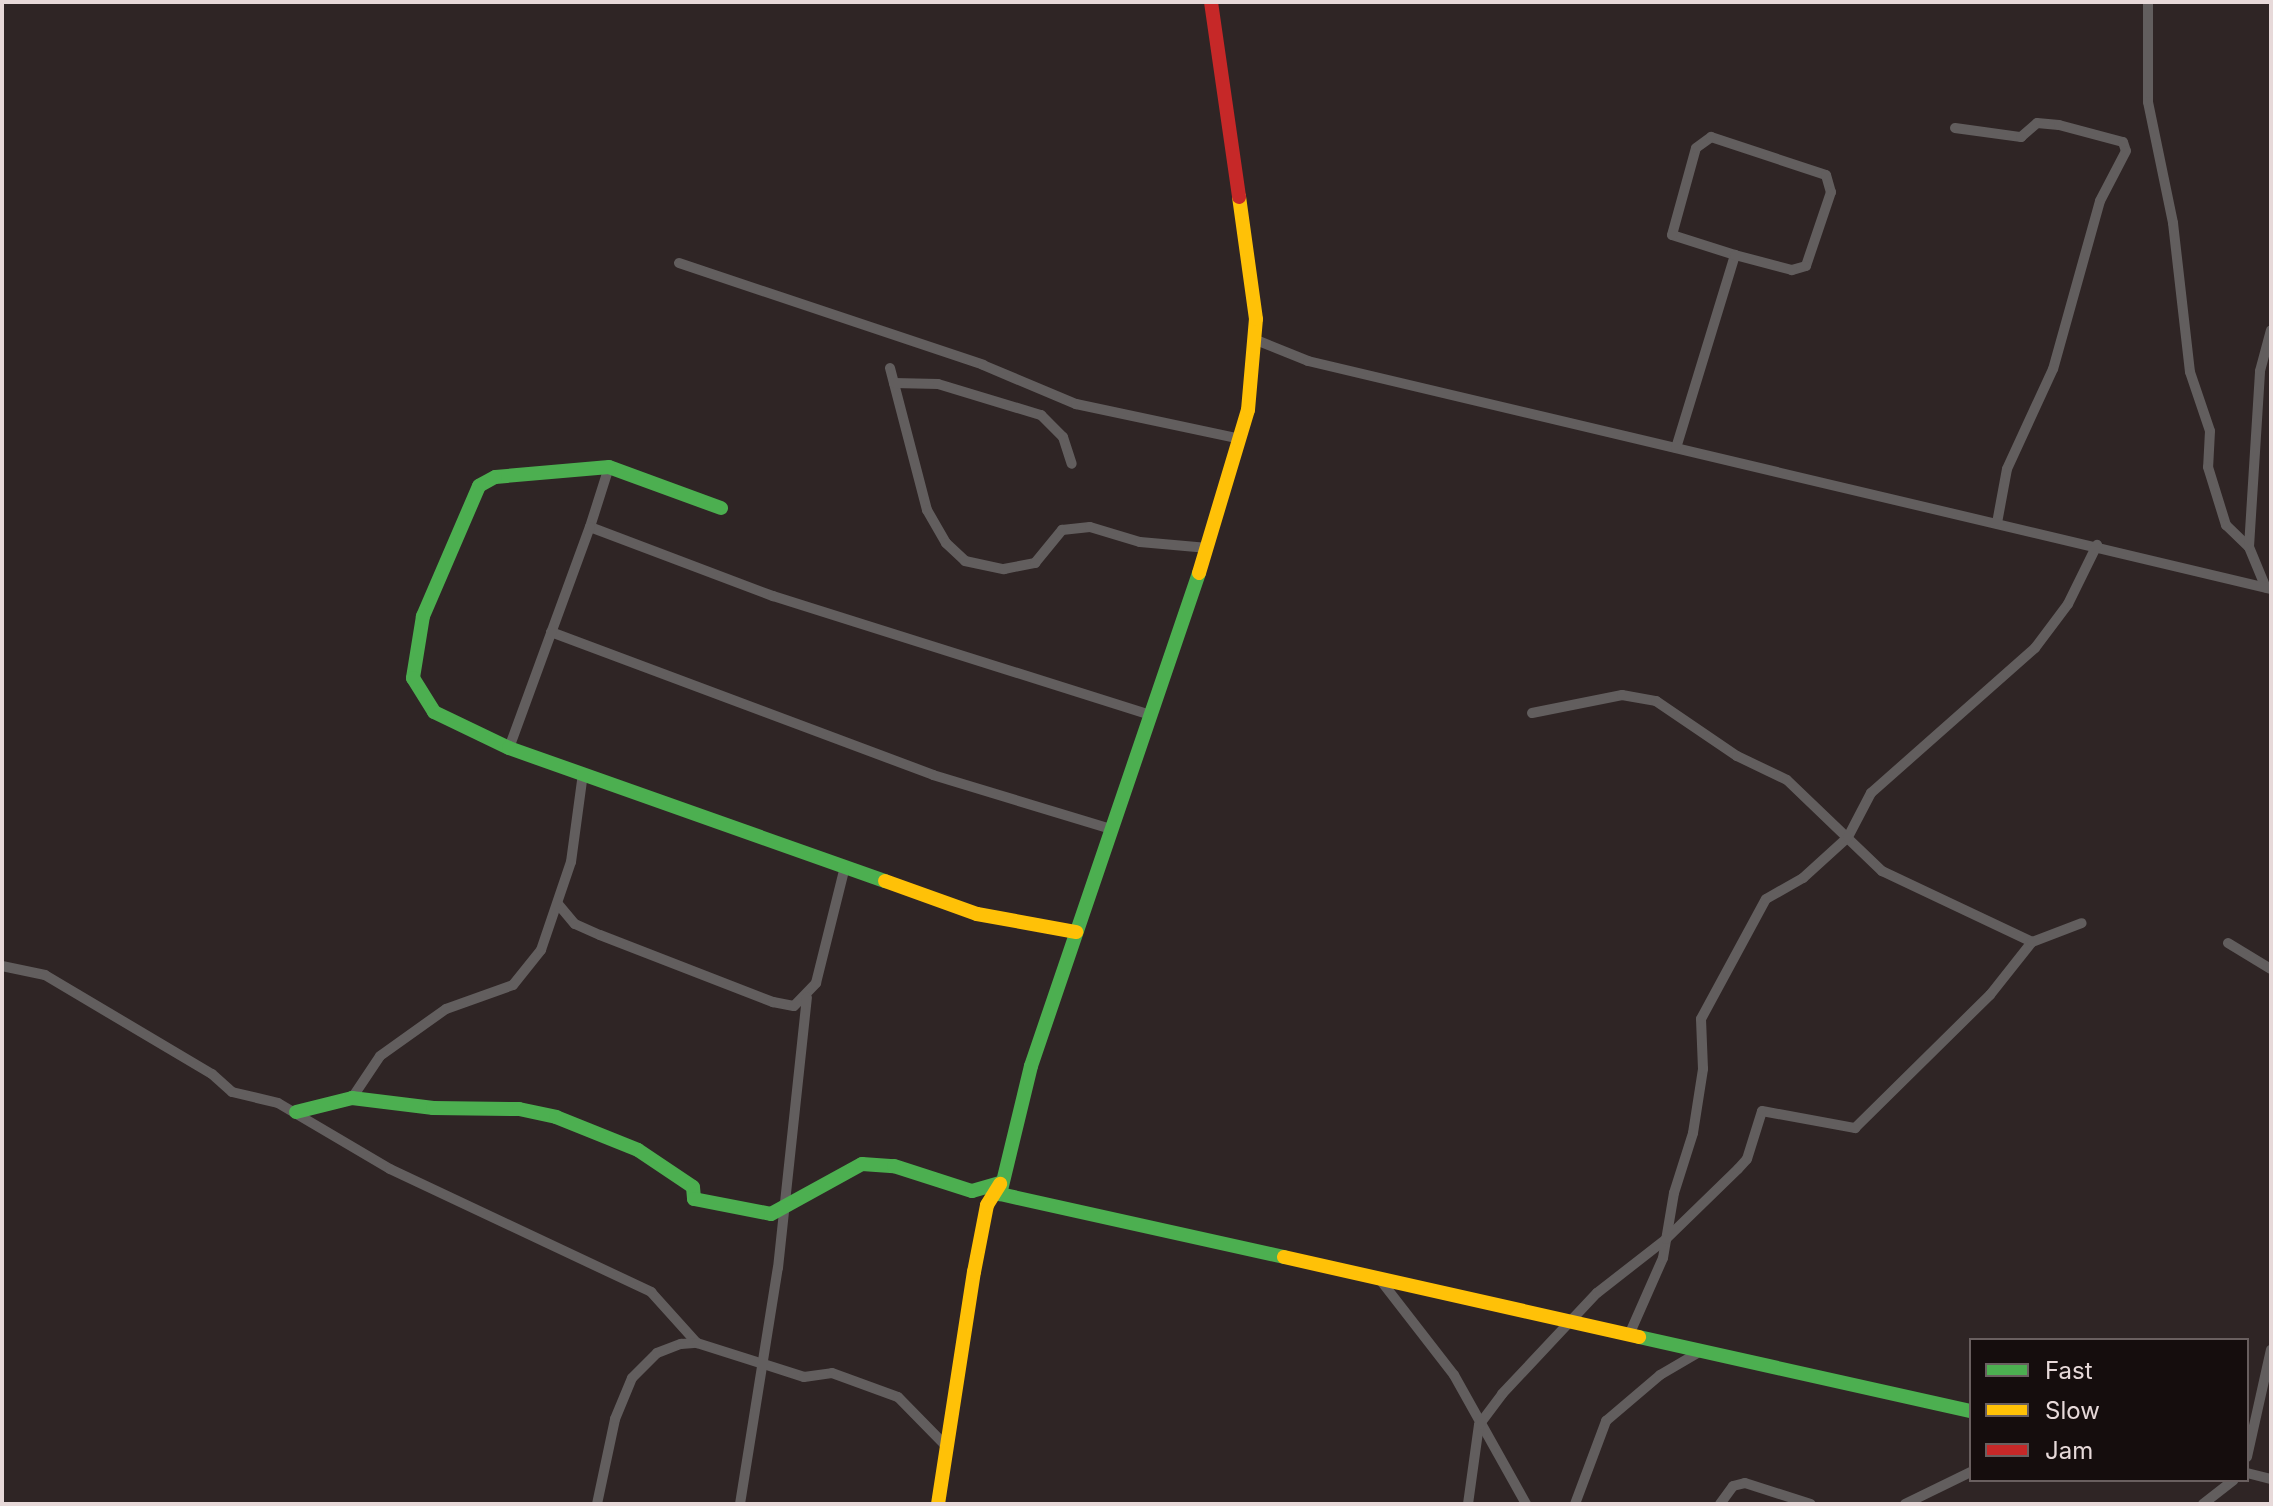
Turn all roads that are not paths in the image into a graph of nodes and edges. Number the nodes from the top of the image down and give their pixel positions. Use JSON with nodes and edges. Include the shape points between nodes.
{"nodes":[{"id":1,"x":1211,"y":2,"type":"edge"},
{"id":2,"x":2148,"y":2,"type":"edge"},
{"id":3,"x":1955,"y":128,"type":"dead end"},
{"id":4,"x":1735,"y":255,"type":"junction"},
{"id":5,"x":679,"y":263,"type":"dead end"},
{"id":6,"x":2271,"y":330,"type":"edge"},
{"id":7,"x":1256,"y":340,"type":"junction"},
{"id":8,"x":890,"y":368,"type":"dead end"},
{"id":9,"x":894,"y":383,"type":"junction"},
{"id":10,"x":1240,"y":439,"type":"junction"},
{"id":11,"x":1676,"y":448,"type":"junction"},
{"id":12,"x":1072,"y":464,"type":"dead end"},
{"id":13,"x":609,"y":467,"type":"junction"},
{"id":14,"x":721,"y":508,"type":"dead end"},
{"id":15,"x":1997,"y":523,"type":"junction"},
{"id":16,"x":590,"y":527,"type":"junction"},
{"id":17,"x":2097,"y":545,"type":"junction"},
{"id":18,"x":2249,"y":547,"type":"junction"},
{"id":19,"x":1208,"y":548,"type":"junction"},
{"id":20,"x":2268,"y":588,"type":"edge"},
{"id":21,"x":551,"y":632,"type":"junction"},
{"id":22,"x":1532,"y":713,"type":"dead end"},
{"id":23,"x":1150,"y":715,"type":"junction"},
{"id":24,"x":509,"y":748,"type":"junction"},
{"id":25,"x":583,"y":773,"type":"junction"},
{"id":26,"x":1111,"y":829,"type":"junction"},
{"id":27,"x":1848,"y":837,"type":"junction"},
{"id":28,"x":845,"y":867,"type":"junction"},
{"id":29,"x":558,"y":904,"type":"junction"},
{"id":30,"x":2082,"y":923,"type":"dead end"},
{"id":31,"x":1076,"y":932,"type":"junction"},
{"id":32,"x":2032,"y":942,"type":"junction"},
{"id":33,"x":2228,"y":943,"type":"dead end"},
{"id":34,"x":2,"y":966,"type":"edge"},
{"id":35,"x":2271,"y":969,"type":"edge"},
{"id":36,"x":807,"y":998,"type":"junction"},
{"id":37,"x":352,"y":1098,"type":"junction"},
{"id":38,"x":296,"y":1112,"type":"junction"},
{"id":39,"x":1000,"y":1183,"type":"junction"},
{"id":40,"x":786,"y":1203,"type":"junction"},
{"id":41,"x":1666,"y":1239,"type":"junction"},
{"id":42,"x":1376,"y":1276,"type":"junction"},
{"id":43,"x":1568,"y":1321,"type":"junction"},
{"id":44,"x":1629,"y":1335,"type":"junction"},
{"id":45,"x":697,"y":1343,"type":"junction"},
{"id":46,"x":2271,"y":1350,"type":"edge"},
{"id":47,"x":1701,"y":1351,"type":"junction"},
{"id":48,"x":763,"y":1362,"type":"junction"},
{"id":49,"x":1969,"y":1411,"type":"edge"},
{"id":50,"x":1479,"y":1425,"type":"junction"},
{"id":51,"x":947,"y":1447,"type":"junction"},
{"id":52,"x":2249,"y":1448,"type":"edge"},
{"id":53,"x":1969,"y":1473,"type":"edge"},
{"id":54,"x":2249,"y":1474,"type":"edge"},
{"id":55,"x":2271,"y":1479,"type":"edge"},
{"id":56,"x":2231,"y":1482,"type":"edge"},
{"id":57,"x":597,"y":1504,"type":"edge"},
{"id":58,"x":740,"y":1504,"type":"edge"},
{"id":59,"x":938,"y":1504,"type":"edge"},
{"id":60,"x":1468,"y":1504,"type":"edge"},
{"id":61,"x":1526,"y":1504,"type":"edge"},
{"id":62,"x":1575,"y":1504,"type":"edge"},
{"id":63,"x":1720,"y":1504,"type":"edge"},
{"id":64,"x":1811,"y":1504,"type":"edge"},
{"id":65,"x":1905,"y":1504,"type":"edge"},
{"id":66,"x":2203,"y":1504,"type":"edge"}],
"edges":[{"from":1,"to":7,"type":"street"},
{"from":2,"to":18,"type":"street","via":[[2148,102],[2173,223],[2190,372],[2210,431],[2208,467],[2226,525]]},
{"from":3,"to":15,"type":"street","via":[[2021,137],[2037,123],[2059,125],[2123,142],[2126,151],[2100,201],[2053,369],[2007,469]]},
{"from":4,"to":4,"type":"street","via":[[1792,270],[1806,266],[1831,192],[1826,175],[1711,137],[1702,141],[1672,235]]},
{"from":4,"to":11,"type":"street"},
{"from":5,"to":10,"type":"street","via":[[983,365],[1076,404]]},
{"from":6,"to":18,"type":"street","via":[[2260,371]]},
{"from":7,"to":10,"type":"street"},
{"from":7,"to":11,"type":"street","via":[[1308,361]]},
{"from":8,"to":9,"type":"street"},
{"from":9,"to":12,"type":"street","via":[[938,384],[1041,415],[1063,437]]},
{"from":9,"to":19,"type":"street","via":[[927,510],[946,543],[965,561],[1004,569],[1035,563],[1062,530],[1090,527],[1140,542]]},
{"from":10,"to":19,"type":"street"},
{"from":11,"to":15,"type":"street"},
{"from":13,"to":14,"type":"street"},
{"from":13,"to":16,"type":"street"},
{"from":13,"to":24,"type":"street","via":[[495,477],[479,486],[423,616],[413,678],[434,712]]},
{"from":15,"to":17,"type":"street"},
{"from":16,"to":21,"type":"street"},
{"from":16,"to":23,"type":"street","via":[[773,596]]},
{"from":17,"to":20,"type":"street"},
{"from":17,"to":27,"type":"street","via":[[2068,604],[2035,648],[1871,793]]},
{"from":18,"to":20,"type":"street"},
{"from":19,"to":23,"type":"street"},
{"from":21,"to":24,"type":"street"},
{"from":21,"to":26,"type":"street","via":[[933,775]]},
{"from":22,"to":27,"type":"street","via":[[1622,695],[1656,701],[1737,756],[1787,780]]},
{"from":23,"to":26,"type":"street"},
{"from":24,"to":25,"type":"street"},
{"from":25,"to":28,"type":"street"},
{"from":25,"to":29,"type":"street","via":[[571,862]]},
{"from":26,"to":31,"type":"street"},
{"from":27,"to":32,"type":"street","via":[[1882,871]]},
{"from":27,"to":41,"type":"street","via":[[1803,878],[1766,899],[1701,1019],[1703,1069],[1693,1133]]},
{"from":28,"to":31,"type":"street","via":[[977,914]]},
{"from":28,"to":36,"type":"street","via":[[816,983]]},
{"from":29,"to":36,"type":"street","via":[[575,924],[680,968],[773,1002],[794,1006]]},
{"from":29,"to":37,"type":"street","via":[[541,950],[513,985],[446,1009],[380,1056]]},
{"from":30,"to":32,"type":"street"},
{"from":31,"to":39,"type":"street","via":[[1031,1066]]},
{"from":32,"to":41,"type":"street","via":[[1990,995],[1855,1128],[1762,1111],[1747,1159]]},
{"from":33,"to":35,"type":"street"},
{"from":34,"to":38,"type":"street","via":[[45,975],[212,1074],[232,1092]]},
{"from":36,"to":40,"type":"street"},
{"from":37,"to":38,"type":"street"},
{"from":37,"to":40,"type":"street","via":[[433,1108],[519,1109],[556,1117],[651,1158],[693,1187],[694,1199],[771,1214]]},
{"from":38,"to":45,"type":"street","via":[[390,1169],[651,1292]]},
{"from":39,"to":40,"type":"street","via":[[972,1191],[894,1166],[862,1164]]},
{"from":39,"to":42,"type":"street","via":[[1000,1194]]},
{"from":39,"to":51,"type":"street","via":[[985,1218]]},
{"from":40,"to":48,"type":"street"},
{"from":41,"to":43,"type":"street"},
{"from":41,"to":44,"type":"street","via":[[1646,1304]]},
{"from":42,"to":43,"type":"street"},
{"from":42,"to":50,"type":"street","via":[[1454,1375]]},
{"from":43,"to":44,"type":"street"},
{"from":43,"to":50,"type":"street"},
{"from":44,"to":47,"type":"street"},
{"from":45,"to":48,"type":"street"},
{"from":45,"to":57,"type":"street","via":[[657,1353],[632,1378],[615,1419]]},
{"from":46,"to":52,"type":"street"},
{"from":47,"to":49,"type":"street"},
{"from":47,"to":62,"type":"street","via":[[1660,1375],[1606,1421]]},
{"from":48,"to":51,"type":"street","via":[[804,1377],[832,1373],[898,1397]]},
{"from":48,"to":58,"type":"street"},
{"from":50,"to":60,"type":"street"},
{"from":50,"to":61,"type":"street"},
{"from":51,"to":59,"type":"street"},
{"from":53,"to":65,"type":"street"},
{"from":54,"to":55,"type":"street"},
{"from":56,"to":66,"type":"street"},
{"from":63,"to":64,"type":"street","via":[[1733,1486],[1745,1483]]}]}
